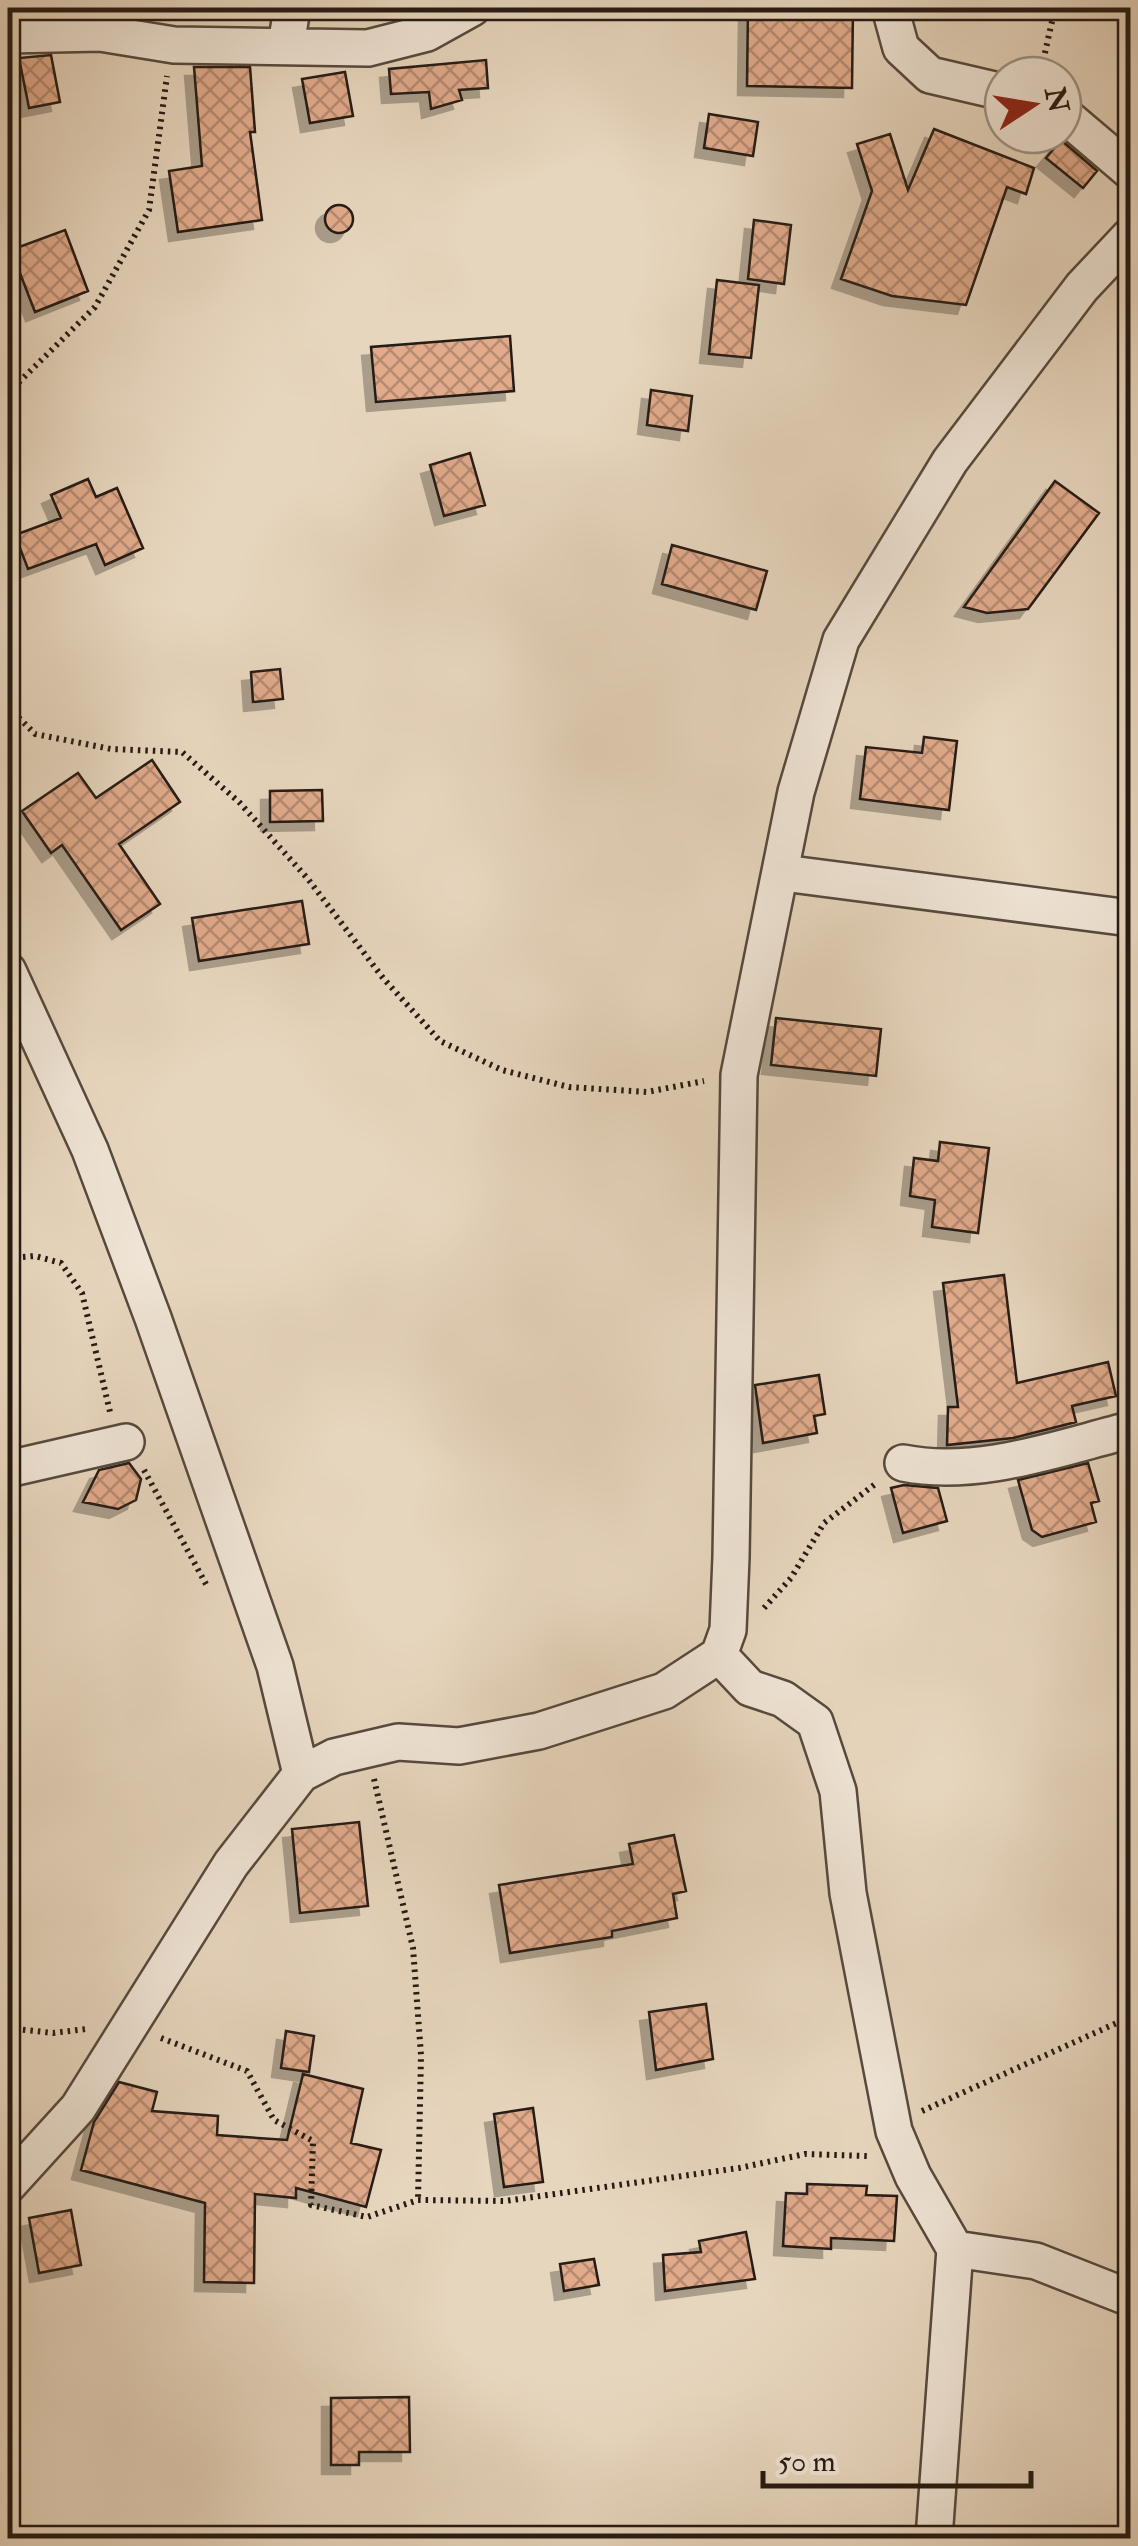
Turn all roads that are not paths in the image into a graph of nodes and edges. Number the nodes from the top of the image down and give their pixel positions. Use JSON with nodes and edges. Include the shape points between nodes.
{"nodes":[{"id":1,"x":292,"y":8,"type":"edge"},
{"id":2,"x":472,"y":8,"type":"edge"},
{"id":3,"x":890,"y":8,"type":"edge"},
{"id":4,"x":8,"y":35,"type":"edge"},
{"id":5,"x":286,"y":46,"type":"junction"},
{"id":6,"x":983,"y":87,"type":"edge"},
{"id":7,"x":1083,"y":131,"type":"edge"},
{"id":8,"x":1130,"y":170,"type":"edge"},
{"id":9,"x":1130,"y":236,"type":"edge"},
{"id":10,"x":783,"y":873,"type":"junction"},
{"id":11,"x":1130,"y":918,"type":"edge"},
{"id":12,"x":8,"y":971,"type":"edge"},
{"id":13,"x":1130,"y":1430,"type":"edge"},
{"id":14,"x":126,"y":1442,"type":"dead end"},
{"id":15,"x":903,"y":1463,"type":"road end"},
{"id":16,"x":8,"y":1468,"type":"edge"},
{"id":17,"x":724,"y":1643,"type":"junction"},
{"id":18,"x":300,"y":1774,"type":"junction"},
{"id":19,"x":8,"y":2185,"type":"edge"},
{"id":20,"x":955,"y":2249,"type":"junction"},
{"id":21,"x":1130,"y":2298,"type":"edge"},
{"id":22,"x":934,"y":2538,"type":"edge"}],
"edges":[{"from":1,"to":5,"type":"street"},
{"from":2,"to":5,"type":"street","via":[[427,33],[368,48]]},
{"from":3,"to":6,"type":"street","via":[[901,48],[930,75]]},
{"from":4,"to":5,"type":"street"},
{"from":7,"to":8,"type":"street"},
{"from":9,"to":10,"type":"street","via":[[950,461],[841,640],[796,792]]},
{"from":10,"to":11,"type":"street"},
{"from":10,"to":17,"type":"street","via":[[739,1074]]},
{"from":12,"to":18,"type":"street","via":[[90,1150],[159,1336],[274,1666]]},
{"from":13,"to":15,"type":"street","via":[[938,1470]]},
{"from":14,"to":16,"type":"street"},
{"from":17,"to":18,"type":"street","via":[[664,1692],[538,1731],[459,1746],[398,1742],[334,1756]]},
{"from":17,"to":20,"type":"street","via":[[750,1688],[784,1699],[815,1722],[838,1791],[848,1892],[893,2127]]},
{"from":18,"to":19,"type":"street","via":[[231,1864],[78,2108]]},
{"from":20,"to":21,"type":"street","via":[[1036,2260]]},
{"from":20,"to":22,"type":"street"}]}
